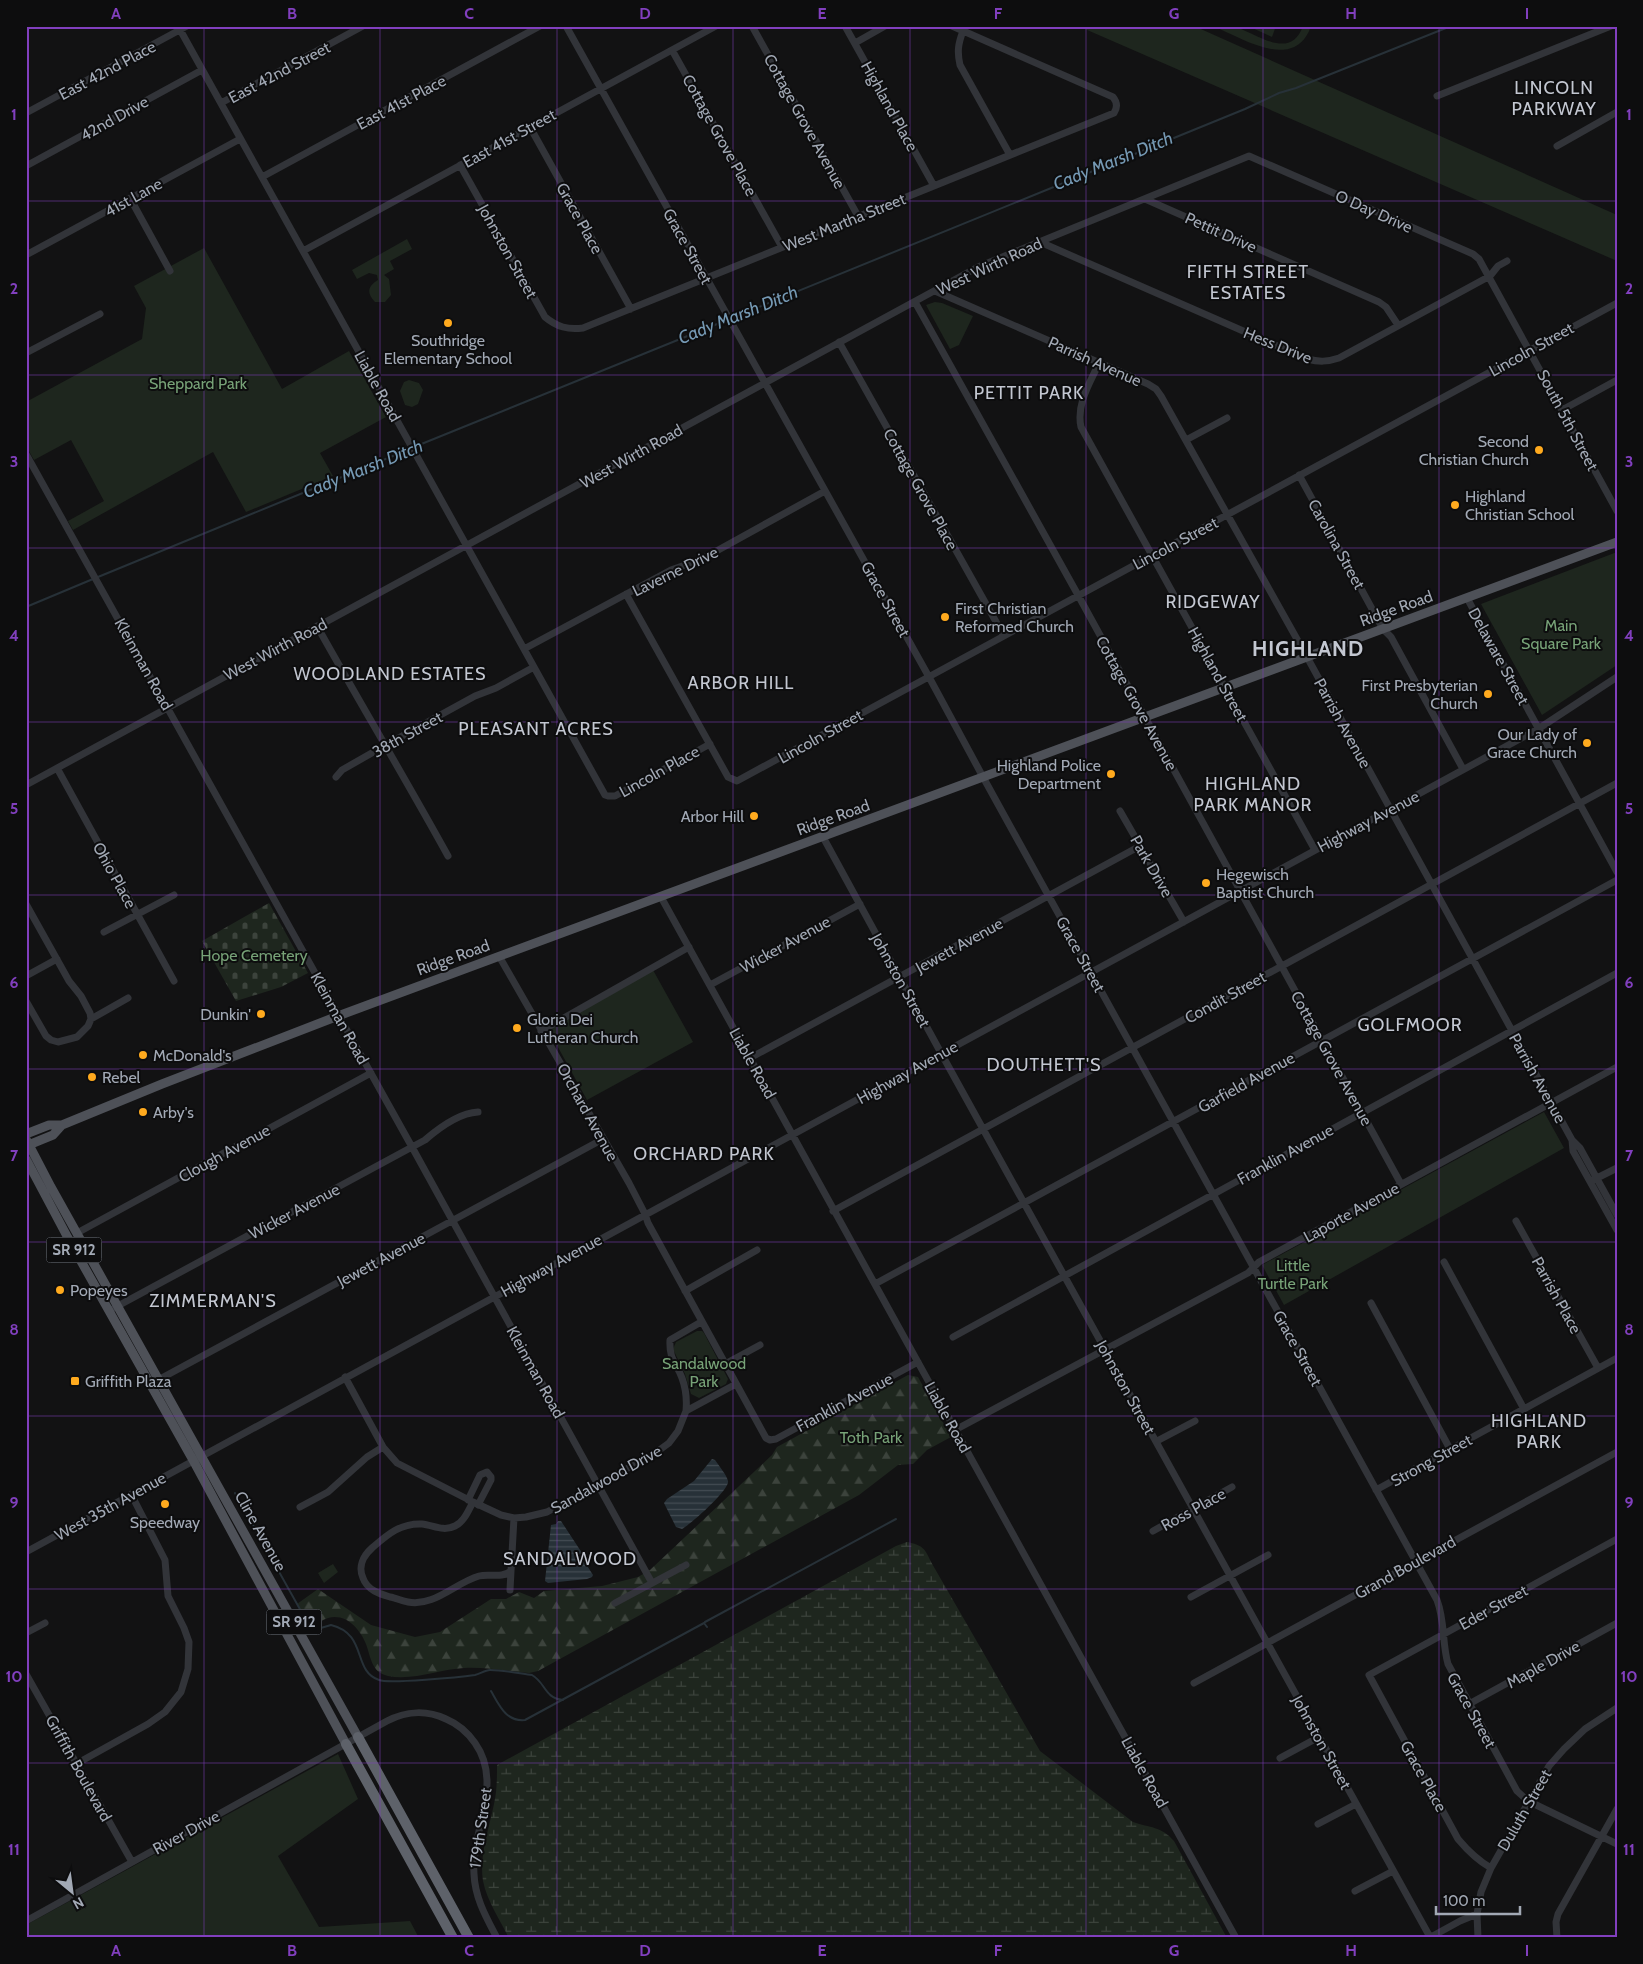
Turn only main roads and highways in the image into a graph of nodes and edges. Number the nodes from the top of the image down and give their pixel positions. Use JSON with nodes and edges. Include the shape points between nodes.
{"nodes":[{"id":1,"x":1617,"y":542,"type":"edge"},
{"id":2,"x":62,"y":1125,"type":"junction"},
{"id":3,"x":26,"y":1134,"type":"edge"},
{"id":4,"x":27,"y":1143,"type":"edge"},
{"id":5,"x":26,"y":1159,"type":"edge"},
{"id":6,"x":26,"y":1172,"type":"edge"},
{"id":7,"x":40,"y":1188,"type":"junction"},
{"id":8,"x":197,"y":1458,"type":"junction"},
{"id":9,"x":358,"y":1737,"type":"joint"},
{"id":10,"x":346,"y":1744,"type":"joint"},
{"id":11,"x":453,"y":1938,"type":"edge"},
{"id":12,"x":469,"y":1938,"type":"edge"}],
"edges":[{"from":1,"to":2,"type":"main road","name":"Ridge Road","via":[[338,1016]]},
{"from":2,"to":3,"type":"main road","name":"Ridge Road","via":[[48,1125]]},
{"from":2,"to":4,"type":"main road","name":"Ridge Road","via":[[53,1135]]},
{"from":4,"to":8,"type":"main road","name":"Cline Avenue","number":"SR 912","via":[[158,1380]]},
{"from":5,"to":7,"type":"main road","name":"Cline Avenue","number":"SR 912"},
{"from":6,"to":7,"type":"main road"},
{"from":7,"to":8,"type":"main road","name":"Cline Avenue","number":"SR 912","via":[[108,1311]]},
{"from":8,"to":9,"type":"main road","name":"Cline Avenue","number":"SR 912"},
{"from":8,"to":10,"type":"main road","name":"Cline Avenue","number":"SR 912"},
{"from":9,"to":12,"type":"highway","name":"Cline Avenue","number":"SR 912"},
{"from":10,"to":11,"type":"highway","name":"Cline Avenue","number":"SR 912"}]}
